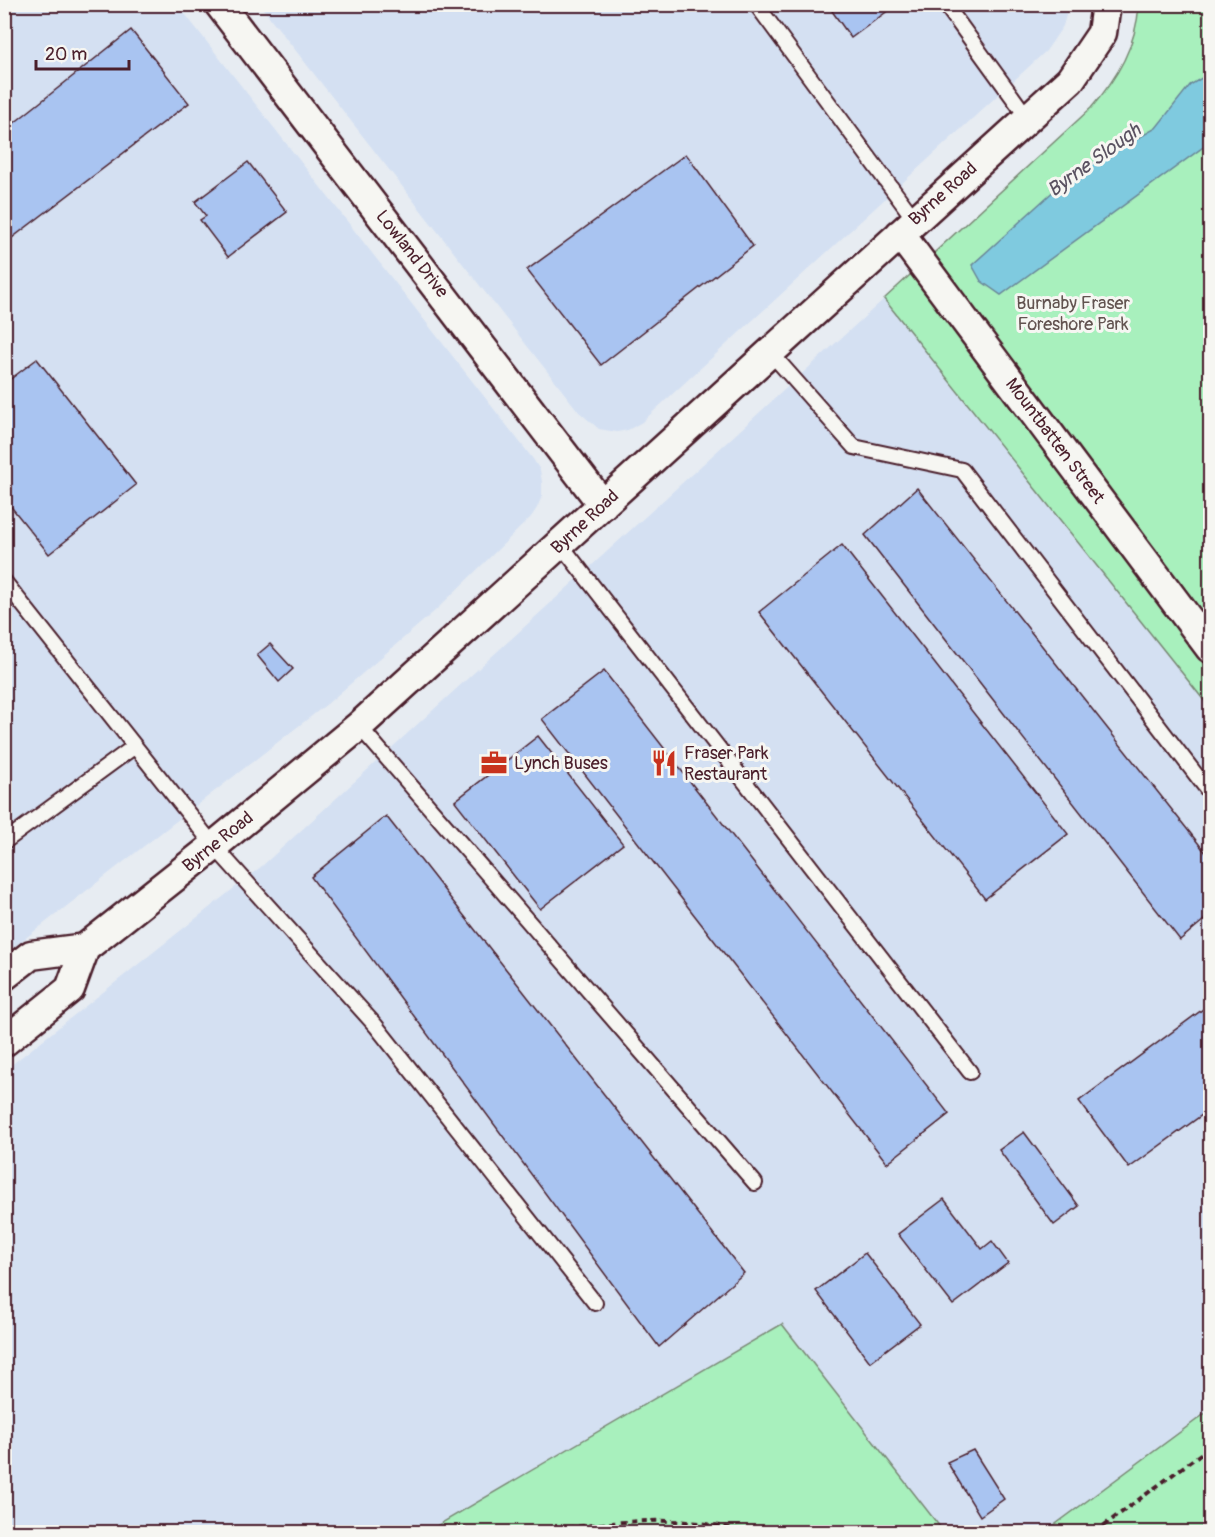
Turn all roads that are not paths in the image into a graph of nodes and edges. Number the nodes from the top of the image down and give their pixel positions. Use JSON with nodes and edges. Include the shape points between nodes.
{"nodes":[{"id":1,"x":219,"y":4,"type":"edge"},
{"id":2,"x":756,"y":4,"type":"edge"},
{"id":3,"x":945,"y":4,"type":"edge"},
{"id":4,"x":1106,"y":4,"type":"edge"},
{"id":5,"x":1028,"y":117,"type":"junction"},
{"id":6,"x":908,"y":227,"type":"junction"},
{"id":7,"x":770,"y":352,"type":"junction"},
{"id":8,"x":603,"y":505,"type":"junction"},
{"id":9,"x":561,"y":544,"type":"junction"},
{"id":10,"x":4,"y":581,"type":"edge"},
{"id":11,"x":1210,"y":648,"type":"edge"},
{"id":12,"x":359,"y":726,"type":"junction"},
{"id":13,"x":135,"y":746,"type":"junction"},
{"id":14,"x":1210,"y":793,"type":"edge"},
{"id":15,"x":4,"y":842,"type":"edge"},
{"id":16,"x":214,"y":846,"type":"junction"},
{"id":17,"x":84,"y":948,"type":"junction"},
{"id":18,"x":4,"y":976,"type":"edge"},
{"id":19,"x":4,"y":1042,"type":"edge"},
{"id":20,"x":970,"y":1072,"type":"dead end"},
{"id":21,"x":755,"y":1182,"type":"dead end"},
{"id":22,"x":595,"y":1303,"type":"dead end"}],
"edges":[{"from":1,"to":8,"type":"street","name":"Lowland Drive"},
{"from":2,"to":6,"type":"lane"},
{"from":3,"to":5,"type":"lane"},
{"from":4,"to":5,"type":"street","name":"Byrne Road","via":[[1102,33],[1070,80]]},
{"from":5,"to":6,"type":"street","name":"Byrne Road"},
{"from":6,"to":7,"type":"street","name":"Byrne Road"},
{"from":6,"to":11,"type":"street","name":"Mountbatten Street"},
{"from":7,"to":8,"type":"street","name":"Byrne Road"},
{"from":7,"to":14,"type":"lane","via":[[854,447],[962,470]]},
{"from":8,"to":9,"type":"street","name":"Byrne Road"},
{"from":9,"to":12,"type":"street","name":"Byrne Road"},
{"from":9,"to":20,"type":"lane"},
{"from":10,"to":13,"type":"lane"},
{"from":12,"to":16,"type":"street","name":"Byrne Road"},
{"from":12,"to":21,"type":"lane"},
{"from":13,"to":15,"type":"lane"},
{"from":13,"to":16,"type":"lane"},
{"from":16,"to":17,"type":"street","name":"Byrne Road"},
{"from":16,"to":22,"type":"lane","via":[[376,1026]]},
{"from":17,"to":18,"type":"street","via":[[31,955]]},
{"from":17,"to":19,"type":"street","via":[[70,989]]}]}
